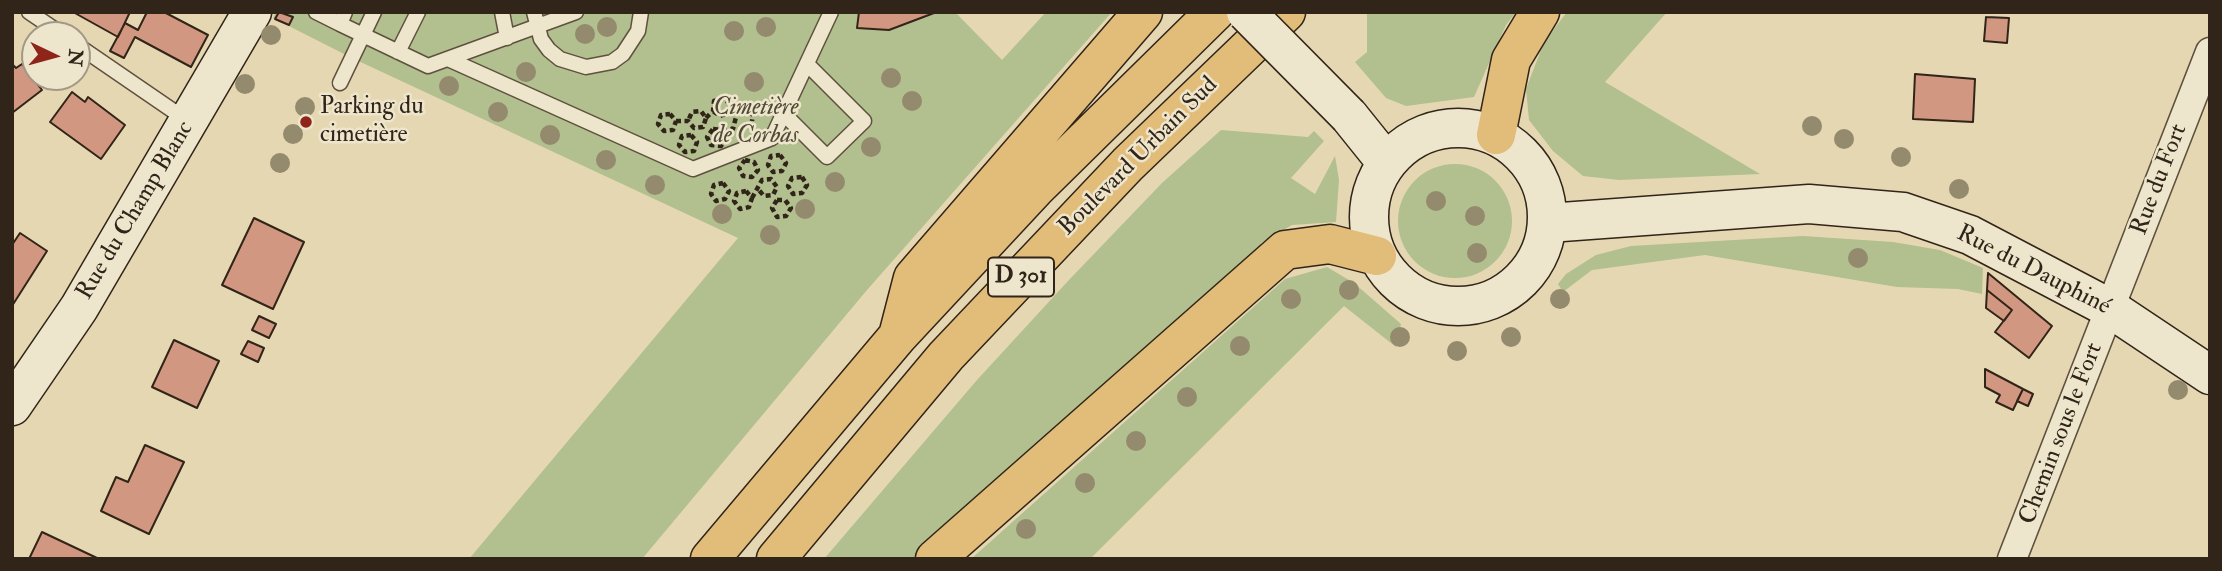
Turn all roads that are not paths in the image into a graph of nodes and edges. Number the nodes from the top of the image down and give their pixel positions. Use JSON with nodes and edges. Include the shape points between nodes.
{"nodes":[{"id":1,"x":252,"y":12,"type":"edge"},
{"id":2,"x":316,"y":12,"type":"edge"},
{"id":3,"x":374,"y":12,"type":"edge"},
{"id":4,"x":418,"y":12,"type":"edge"},
{"id":5,"x":502,"y":12,"type":"edge"},
{"id":6,"x":576,"y":12,"type":"edge"},
{"id":7,"x":641,"y":12,"type":"edge"},
{"id":8,"x":831,"y":12,"type":"edge"},
{"id":9,"x":1143,"y":12,"type":"edge"},
{"id":10,"x":1215,"y":12,"type":"edge"},
{"id":11,"x":1246,"y":12,"type":"edge"},
{"id":12,"x":1286,"y":12,"type":"edge"},
{"id":13,"x":1540,"y":12,"type":"edge"},
{"id":14,"x":342,"y":18,"type":"edge"},
{"id":15,"x":535,"y":20,"type":"edge"},
{"id":16,"x":363,"y":35,"type":"junction"},
{"id":17,"x":507,"y":38,"type":"junction"},
{"id":18,"x":398,"y":52,"type":"junction"},
{"id":19,"x":2210,"y":52,"type":"edge"},
{"id":20,"x":91,"y":54,"type":"edge"},
{"id":21,"x":448,"y":59,"type":"junction"},
{"id":22,"x":807,"y":64,"type":"junction"},
{"id":23,"x":340,"y":83,"type":"dead end"},
{"id":24,"x":784,"y":114,"type":"junction"},
{"id":25,"x":190,"y":121,"type":"junction"},
{"id":26,"x":1496,"y":135,"type":"junction"},
{"id":27,"x":1386,"y":162,"type":"junction"},
{"id":28,"x":1548,"y":223,"type":"junction"},
{"id":29,"x":1377,"y":256,"type":"junction"},
{"id":30,"x":2111,"y":309,"type":"junction"},
{"id":31,"x":898,"y":336,"type":"junction"},
{"id":32,"x":2210,"y":374,"type":"edge"},
{"id":33,"x":12,"y":406,"type":"edge"},
{"id":34,"x":710,"y":559,"type":"edge"},
{"id":35,"x":776,"y":559,"type":"edge"},
{"id":36,"x":935,"y":559,"type":"edge"},
{"id":37,"x":2012,"y":559,"type":"edge"}],
"edges":[{"from":1,"to":25,"type":"main road","name":"Rue du Champ Blanc"},
{"from":2,"to":14,"type":"lane"},
{"from":3,"to":16,"type":"lane"},
{"from":4,"to":18,"type":"lane"},
{"from":5,"to":17,"type":"lane"},
{"from":6,"to":15,"type":"lane"},
{"from":7,"to":15,"type":"lane","via":[[632,44],[617,58],[586,67],[560,59],[541,39]]},
{"from":8,"to":22,"type":"lane"},
{"from":9,"to":31,"type":"highway","via":[[913,278]]},
{"from":10,"to":31,"type":"highway","name":"Boulevard Urbain Sud","number":"D 301","via":[[1035,189]]},
{"from":11,"to":27,"type":"main road","bridge":true,"via":[[1349,116]]},
{"from":12,"to":35,"type":"highway","name":"Boulevard Urbain Sud","number":"D 301","via":[[1128,163],[955,346]]},
{"from":13,"to":26,"type":"highway","via":[[1511,60]]},
{"from":14,"to":16,"type":"lane"},
{"from":15,"to":17,"type":"lane"},
{"from":16,"to":18,"type":"lane"},
{"from":16,"to":23,"type":"lane"},
{"from":17,"to":21,"type":"lane"},
{"from":18,"to":21,"type":"lane","via":[[428,66]]},
{"from":19,"to":30,"type":"street","name":"Rue du Fort"},
{"from":20,"to":25,"type":"lane"},
{"from":21,"to":24,"type":"lane","via":[[693,169],[772,138]]},
{"from":22,"to":24,"type":"lane"},
{"from":22,"to":24,"type":"lane","via":[[864,121],[827,157]]},
{"from":25,"to":33,"type":"main road","name":"Rue du Champ Blanc","via":[[79,308]]},
{"from":26,"to":27,"type":"main road","via":[[1467,127],[1436,129],[1408,141]]},
{"from":26,"to":28,"type":"main road","via":[[1519,150],[1536,171]]},
{"from":27,"to":29,"type":"main road","via":[[1368,208]]},
{"from":28,"to":29,"type":"main road","via":[[1541,252],[1525,276],[1502,295],[1474,305],[1445,306],[1417,297],[1393,280]]},
{"from":28,"to":30,"type":"main road","name":"Rue du Dauphiné","via":[[1810,204],[1903,212],[1970,234]]},
{"from":29,"to":36,"type":"highway","via":[[1330,244],[1285,250]]},
{"from":30,"to":32,"type":"main road","name":"Rue du Dauphiné"},
{"from":30,"to":37,"type":"street","name":"Chemin sous le Fort"},
{"from":31,"to":34,"type":"highway","name":"Boulevard Urbain Sud","number":"D 301"}]}
